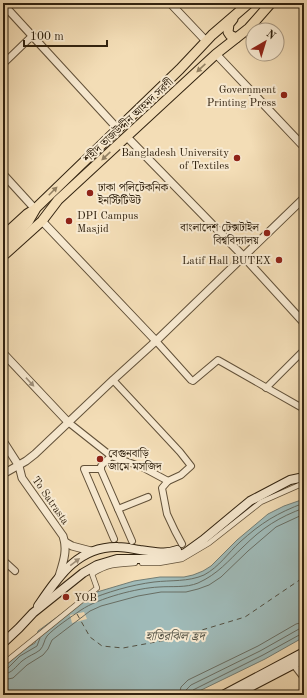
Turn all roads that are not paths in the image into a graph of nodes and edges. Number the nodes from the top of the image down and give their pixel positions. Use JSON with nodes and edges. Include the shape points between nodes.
{"nodes":[{"id":1,"x":170,"y":3,"type":"edge"},
{"id":2,"x":249,"y":3,"type":"edge"},
{"id":3,"x":271,"y":3,"type":"edge"},
{"id":4,"x":4,"y":4,"type":"edge"},
{"id":5,"x":234,"y":16,"type":"junction"},
{"id":6,"x":32,"y":36,"type":"junction"},
{"id":7,"x":209,"y":38,"type":"junction"},
{"id":8,"x":236,"y":38,"type":"junction"},
{"id":9,"x":216,"y":54,"type":"junction"},
{"id":10,"x":3,"y":64,"type":"edge"},
{"id":11,"x":117,"y":128,"type":"junction"},
{"id":12,"x":127,"y":137,"type":"junction"},
{"id":13,"x":304,"y":147,"type":"edge"},
{"id":14,"x":3,"y":174,"type":"edge"},
{"id":15,"x":304,"y":198,"type":"edge"},
{"id":16,"x":35,"y":209,"type":"junction"},
{"id":17,"x":42,"y":220,"type":"junction"},
{"id":18,"x":3,"y":236,"type":"edge"},
{"id":19,"x":3,"y":246,"type":"edge"},
{"id":20,"x":3,"y":256,"type":"edge"},
{"id":21,"x":243,"y":256,"type":"junction"},
{"id":22,"x":304,"y":323,"type":"edge"},
{"id":23,"x":156,"y":341,"type":"junction"},
{"id":24,"x":304,"y":350,"type":"edge"},
{"id":25,"x":3,"y":353,"type":"edge"},
{"id":26,"x":112,"y":380,"type":"junction"},
{"id":27,"x":266,"y":388,"type":"junction"},
{"id":28,"x":304,"y":409,"type":"edge"},
{"id":29,"x":68,"y":422,"type":"junction"},
{"id":30,"x":3,"y":441,"type":"edge"},
{"id":31,"x":111,"y":456,"type":"junction"},
{"id":32,"x":19,"y":466,"type":"junction"},
{"id":33,"x":101,"y":469,"type":"junction"},
{"id":34,"x":304,"y":473,"type":"edge"},
{"id":35,"x":4,"y":474,"type":"edge"},
{"id":36,"x":304,"y":477,"type":"edge"},
{"id":37,"x":23,"y":479,"type":"junction"},
{"id":38,"x":168,"y":481,"type":"junction"},
{"id":39,"x":304,"y":483,"type":"edge"},
{"id":40,"x":148,"y":497,"type":"dead end"},
{"id":41,"x":118,"y":509,"type":"junction"},
{"id":42,"x":114,"y":539,"type":"dead end"},
{"id":43,"x":132,"y":541,"type":"dead end"},
{"id":44,"x":65,"y":542,"type":"junction"},
{"id":45,"x":196,"y":543,"type":"junction"},
{"id":46,"x":182,"y":544,"type":"dead end"},
{"id":47,"x":91,"y":551,"type":"junction"},
{"id":48,"x":3,"y":560,"type":"edge"},
{"id":49,"x":15,"y":571,"type":"dead end"},
{"id":50,"x":59,"y":576,"type":"junction"},
{"id":51,"x":33,"y":614,"type":"junction"},
{"id":52,"x":3,"y":643,"type":"edge"},
{"id":53,"x":304,"y":652,"type":"edge"},
{"id":54,"x":304,"y":660,"type":"edge"},
{"id":55,"x":3,"y":664,"type":"edge"},
{"id":56,"x":294,"y":665,"type":"junction"},
{"id":57,"x":304,"y":678,"type":"edge"},
{"id":58,"x":223,"y":695,"type":"edge"},
{"id":59,"x":235,"y":695,"type":"edge"},
{"id":60,"x":240,"y":695,"type":"edge"}],
"edges":[{"from":1,"to":7,"type":"street"},
{"from":2,"to":5,"type":"main road","name":"শহীদ তাজউদ্দীন আহমদ সরণী"},
{"from":3,"to":8,"type":"main road","name":"শহীদ তাজউদ্দীন আহমদ সরণী","via":[[249,28]]},
{"from":4,"to":6,"type":"street"},
{"from":5,"to":7,"type":"main road","name":"শহীদ তাজউদ্দীন আহমদ সরণী"},
{"from":5,"to":8,"type":"main road","via":[[228,32]]},
{"from":6,"to":10,"type":"street"},
{"from":6,"to":11,"type":"street"},
{"from":7,"to":9,"type":"main road","via":[[217,35],[221,40]]},
{"from":7,"to":11,"type":"main road","name":"শহীদ তাজউদ্দীন আহমদ সরণী"},
{"from":8,"to":9,"type":"main road","name":"শহীদ তাজউদ্দীন আহমদ সরণী"},
{"from":9,"to":12,"type":"main road","name":"শহীদ তাজউদ্দীন আহমদ সরণী","one_way":true},
{"from":9,"to":13,"type":"street"},
{"from":16,"to":11,"type":"main road","name":"শহীদ তাজউদ্দীন আহমদ সরণী","one_way":true},
{"from":12,"to":17,"type":"main road","name":"শহীদ তাজউদ্দীন আহমদ সরণী","one_way":true,"via":[[58,200]]},
{"from":12,"to":21,"type":"street"},
{"from":14,"to":16,"type":"street"},
{"from":15,"to":21,"type":"street"},
{"from":16,"to":18,"type":"main road","name":"শহীদ তাজউদ্দীন আহমদ সরণী"},
{"from":16,"to":19,"type":"main road","via":[[31,218]]},
{"from":17,"to":20,"type":"main road","name":"শহীদ তাজউদ্দীন আহমদ সরণী"},
{"from":17,"to":23,"type":"street"},
{"from":21,"to":22,"type":"street"},
{"from":21,"to":23,"type":"street"},
{"from":23,"to":26,"type":"street"},
{"from":23,"to":27,"type":"street","via":[[191,380],[194,381],[218,360]]},
{"from":24,"to":27,"type":"street"},
{"from":25,"to":29,"type":"street","one_way":true},
{"from":26,"to":29,"type":"street"},
{"from":26,"to":38,"type":"street","via":[[191,466],[181,475]]},
{"from":27,"to":28,"type":"street"},
{"from":29,"to":31,"type":"street"},
{"from":29,"to":32,"type":"street"},
{"from":30,"to":32,"type":"street","name":"To Satrasta"},
{"from":31,"to":33,"type":"street"},
{"from":31,"to":38,"type":"street","via":[[142,467]]},
{"from":32,"to":35,"type":"street"},
{"from":32,"to":37,"type":"street","name":"To Satrasta"},
{"from":33,"to":41,"type":"street"},
{"from":33,"to":42,"type":"street","via":[[84,469]]},
{"from":34,"to":45,"type":"main road","via":[[269,486],[247,500]]},
{"from":35,"to":37,"type":"street","via":[[15,474]]},
{"from":36,"to":45,"type":"main road","via":[[290,480],[250,501],[216,531]]},
{"from":37,"to":44,"type":"street","name":"To Satrasta","via":[[59,529]]},
{"from":38,"to":46,"type":"street","via":[[162,488],[167,514]]},
{"from":39,"to":55,"type":"street","via":[[261,502],[209,543],[182,559],[159,564],[114,564],[92,574],[97,588]]},
{"from":40,"to":41,"type":"street"},
{"from":41,"to":43,"type":"street"},
{"from":44,"to":47,"type":"street"},
{"from":44,"to":50,"type":"street","name":"To Satrasta"},
{"from":45,"to":47,"type":"main road","via":[[169,552],[120,547]]},
{"from":45,"to":51,"type":"main road","via":[[175,557],[118,559],[97,565]]},
{"from":50,"to":47,"type":"main road","one_way":true,"via":[[76,560]]},
{"from":48,"to":49,"type":"street"},
{"from":50,"to":51,"type":"main road"},
{"from":51,"to":52,"type":"main road"},
{"from":53,"to":58,"type":"main road"},
{"from":54,"to":56,"type":"main road"},
{"from":54,"to":60,"type":"street"},
{"from":56,"to":57,"type":"street"},
{"from":56,"to":59,"type":"main road"}]}
